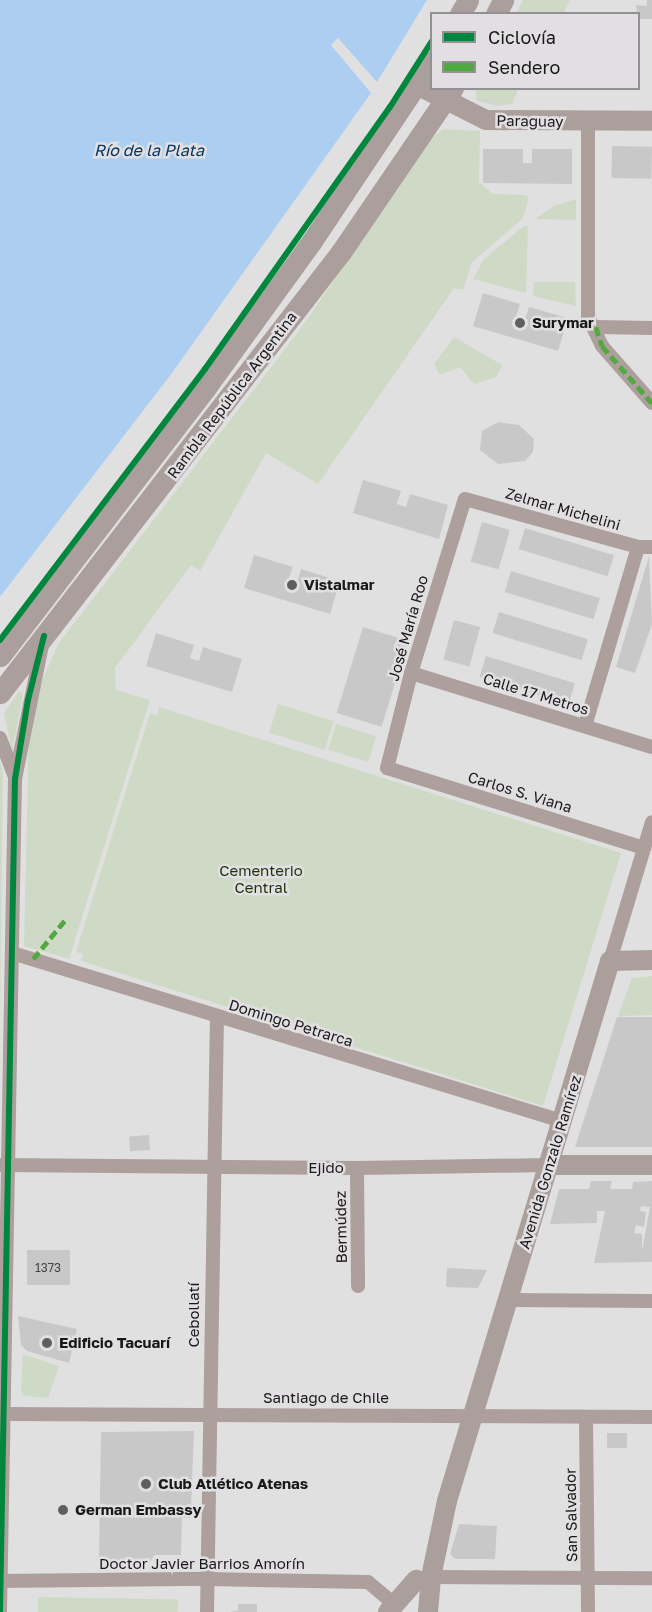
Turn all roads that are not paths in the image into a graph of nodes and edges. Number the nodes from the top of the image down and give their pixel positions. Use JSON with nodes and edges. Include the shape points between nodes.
{"nodes":[{"id":1,"x":430,"y":64,"type":"edge"},
{"id":2,"x":417,"y":85,"type":"junction"},
{"id":3,"x":430,"y":89,"type":"edge"},
{"id":4,"x":433,"y":90,"type":"edge"},
{"id":5,"x":449,"y":95,"type":"edge"},
{"id":6,"x":588,"y":121,"type":"junction"},
{"id":7,"x":652,"y":121,"type":"edge"},
{"id":8,"x":596,"y":327,"type":"junction"},
{"id":9,"x":652,"y":328,"type":"edge"},
{"id":10,"x":652,"y":403,"type":"edge"},
{"id":11,"x":465,"y":499,"type":"joint"},
{"id":12,"x":645,"y":547,"type":"edge"},
{"id":13,"x":44,"y":636,"type":"junction"},
{"id":14,"x":0,"y":656,"type":"edge"},
{"id":15,"x":411,"y":673,"type":"junction"},
{"id":16,"x":0,"y":693,"type":"edge"},
{"id":17,"x":585,"y":726,"type":"junction"},
{"id":18,"x":0,"y":738,"type":"edge"},
{"id":19,"x":652,"y":747,"type":"edge"},
{"id":20,"x":387,"y":768,"type":"joint"},
{"id":21,"x":15,"y":779,"type":"junction"},
{"id":22,"x":652,"y":822,"type":"edge"},
{"id":23,"x":644,"y":848,"type":"junction"},
{"id":24,"x":12,"y":953,"type":"junction"},
{"id":25,"x":652,"y":960,"type":"edge"},
{"id":26,"x":610,"y":961,"type":"junction"},
{"id":27,"x":217,"y":1018,"type":"junction"},
{"id":28,"x":562,"y":1121,"type":"junction"},
{"id":29,"x":5,"y":1165,"type":"edge"},
{"id":30,"x":549,"y":1165,"type":"junction"},
{"id":31,"x":652,"y":1165,"type":"edge"},
{"id":32,"x":213,"y":1168,"type":"junction"},
{"id":33,"x":357,"y":1168,"type":"junction"},
{"id":34,"x":358,"y":1286,"type":"dead end"},
{"id":35,"x":508,"y":1300,"type":"junction"},
{"id":36,"x":652,"y":1301,"type":"edge"},
{"id":37,"x":2,"y":1414,"type":"edge"},
{"id":38,"x":210,"y":1414,"type":"junction"},
{"id":39,"x":471,"y":1416,"type":"junction"},
{"id":40,"x":652,"y":1417,"type":"edge"},
{"id":41,"x":586,"y":1418,"type":"junction"},
{"id":42,"x":208,"y":1578,"type":"junction"},
{"id":43,"x":589,"y":1578,"type":"junction"},
{"id":44,"x":652,"y":1578,"type":"edge"},
{"id":45,"x":423,"y":1579,"type":"junction"},
{"id":46,"x":1,"y":1581,"type":"edge"},
{"id":47,"x":391,"y":1608,"type":"edge"},
{"id":48,"x":0,"y":1612,"type":"edge"},
{"id":49,"x":207,"y":1612,"type":"edge"},
{"id":50,"x":416,"y":1612,"type":"edge"},
{"id":51,"x":428,"y":1612,"type":"edge"},
{"id":52,"x":588,"y":1612,"type":"edge"}],
"edges":[{"from":1,"to":2,"type":"main road","name":"Rambla República Argentina"},
{"from":2,"to":3,"type":"street","name":"Paraguay"},
{"from":2,"to":14,"type":"main road","name":"Rambla República Argentina","via":[[207,386]]},
{"from":4,"to":5,"type":"street","name":"Paraguay"},
{"from":5,"to":6,"type":"street","name":"Paraguay","via":[[486,120]]},
{"from":5,"to":13,"type":"main road","name":"Rambla República Argentina","via":[[341,252]]},
{"from":6,"to":7,"type":"street","name":"Paraguay"},
{"from":6,"to":8,"type":"street","via":[[588,311]]},
{"from":8,"to":9,"type":"street"},
{"from":8,"to":10,"type":"street","via":[[602,345]]},
{"from":11,"to":12,"type":"street","name":"Zelmar Michelini"},
{"from":11,"to":15,"type":"street","name":"José María Roo"},
{"from":12,"to":17,"type":"street"},
{"from":13,"to":16,"type":"main road","name":"Rambla República Argentina"},
{"from":13,"to":21,"type":"street"},
{"from":15,"to":17,"type":"street","name":"Calle 17 Metros"},
{"from":15,"to":20,"type":"street","name":"José María Roo"},
{"from":17,"to":19,"type":"street","name":"Calle 17 Metros"},
{"from":18,"to":21,"type":"street"},
{"from":20,"to":23,"type":"street","name":"Carlos S. Viana"},
{"from":21,"to":24,"type":"street"},
{"from":22,"to":23,"type":"street","name":"Avenida Gonzalo Ramírez"},
{"from":23,"to":26,"type":"street","name":"Avenida Gonzalo Ramírez"},
{"from":24,"to":27,"type":"street","name":"Domingo Petrarca"},
{"from":24,"to":29,"type":"street"},
{"from":25,"to":26,"type":"street"},
{"from":26,"to":28,"type":"street","name":"Avenida Gonzalo Ramírez"},
{"from":27,"to":28,"type":"street","name":"Domingo Petrarca"},
{"from":27,"to":32,"type":"street","name":"Cebollatí"},
{"from":28,"to":30,"type":"street","name":"Avenida Gonzalo Ramírez"},
{"from":29,"to":32,"type":"street","name":"Ejido"},
{"from":29,"to":37,"type":"street"},
{"from":30,"to":31,"type":"street","name":"Ejido"},
{"from":30,"to":33,"type":"street","name":"Ejido"},
{"from":30,"to":35,"type":"street","name":"Avenida Gonzalo Ramírez"},
{"from":32,"to":33,"type":"street","name":"Ejido"},
{"from":32,"to":38,"type":"street","name":"Cebollatí"},
{"from":33,"to":34,"type":"street","name":"Bermúdez"},
{"from":35,"to":36,"type":"street"},
{"from":35,"to":39,"type":"street","name":"Avenida Gonzalo Ramírez"},
{"from":37,"to":38,"type":"street","name":"Santiago de Chile"},
{"from":37,"to":46,"type":"street"},
{"from":38,"to":39,"type":"street","name":"Santiago de Chile"},
{"from":38,"to":42,"type":"street","name":"Cebollatí"},
{"from":39,"to":41,"type":"street","name":"Santiago de Chile"},
{"from":39,"to":45,"type":"street","name":"Avenida Gonzalo Ramírez"},
{"from":40,"to":41,"type":"street","name":"Santiago de Chile"},
{"from":41,"to":43,"type":"street","name":"San Salvador"},
{"from":42,"to":46,"type":"street","name":"Doctor Javier Barrios Amorín"},
{"from":42,"to":47,"type":"street","name":"Doctor Javier Barrios Amorín","via":[[368,1582]]},
{"from":42,"to":49,"type":"street","name":"Cebollatí"},
{"from":43,"to":44,"type":"street"},
{"from":43,"to":45,"type":"street"},
{"from":43,"to":52,"type":"street","name":"San Salvador"},
{"from":45,"to":47,"type":"street"},
{"from":45,"to":50,"type":"street","name":"Avenida Gonzalo Ramírez"},
{"from":45,"to":51,"type":"street","name":"Avenida Gonzalo Ramírez"},
{"from":46,"to":48,"type":"street"}]}
